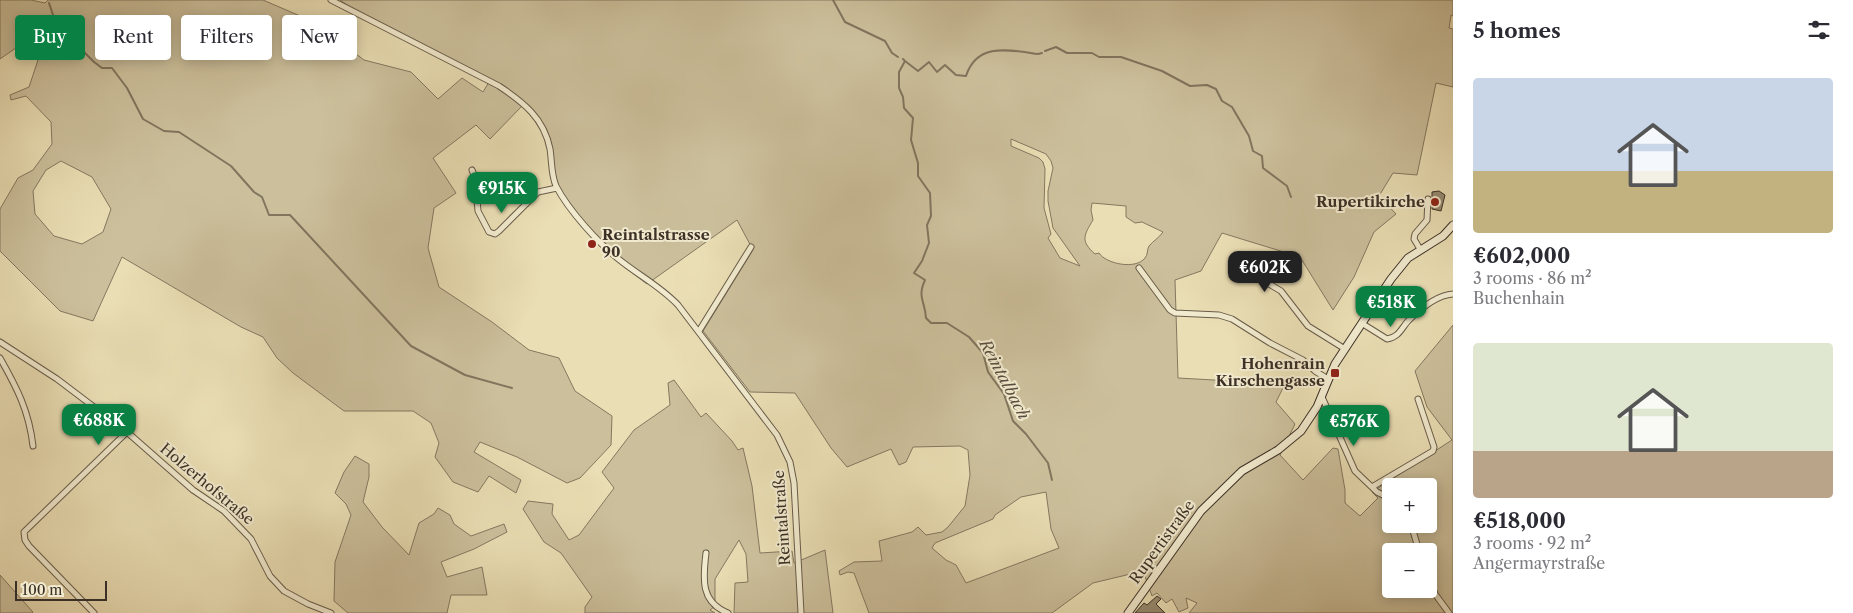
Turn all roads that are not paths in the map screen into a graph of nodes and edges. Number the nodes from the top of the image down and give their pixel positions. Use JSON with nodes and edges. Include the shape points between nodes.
{"nodes":[{"id":1,"x":331,"y":0,"type":"edge"},
{"id":2,"x":472,"y":170,"type":"dead end"},
{"id":3,"x":557,"y":188,"type":"junction"},
{"id":4,"x":1428,"y":199,"type":"dead end"},
{"id":5,"x":1453,"y":225,"type":"edge"},
{"id":6,"x":751,"y":247,"type":"dead end"},
{"id":7,"x":1420,"y":249,"type":"junction"},
{"id":8,"x":1139,"y":268,"type":"dead end"},
{"id":9,"x":1258,"y":278,"type":"dead end"},
{"id":10,"x":1453,"y":294,"type":"edge"},
{"id":11,"x":1363,"y":324,"type":"junction"},
{"id":12,"x":699,"y":331,"type":"junction"},
{"id":13,"x":0,"y":342,"type":"edge"},
{"id":14,"x":1345,"y":349,"type":"junction"},
{"id":15,"x":0,"y":358,"type":"edge"},
{"id":16,"x":1328,"y":379,"type":"junction"},
{"id":17,"x":1322,"y":397,"type":"junction"},
{"id":18,"x":1418,"y":399,"type":"dead end"},
{"id":19,"x":127,"y":432,"type":"junction"},
{"id":20,"x":33,"y":446,"type":"dead end"},
{"id":21,"x":1372,"y":487,"type":"junction"},
{"id":22,"x":1382,"y":493,"type":"edge"},
{"id":23,"x":706,"y":553,"type":"dead end"},
{"id":24,"x":1437,"y":597,"type":"edge"},
{"id":25,"x":94,"y":613,"type":"edge"},
{"id":26,"x":331,"y":613,"type":"edge"},
{"id":27,"x":728,"y":613,"type":"edge"},
{"id":28,"x":801,"y":613,"type":"edge"},
{"id":29,"x":1128,"y":613,"type":"edge"},
{"id":30,"x":1449,"y":613,"type":"edge"}],
"edges":[{"from":1,"to":3,"type":"street","name":"Reintalstraße","via":[[499,86],[528,107],[543,127]]},
{"from":2,"to":3,"type":"street","via":[[478,211],[490,232],[495,234],[538,192]]},
{"from":3,"to":12,"type":"street","name":"Reintalstraße","via":[[601,244],[665,292]]},
{"from":4,"to":7,"type":"street","via":[[1427,220],[1414,239]]},
{"from":5,"to":7,"type":"main road","name":"Rupertistraße","via":[[1443,236]]},
{"from":6,"to":12,"type":"street"},
{"from":7,"to":11,"type":"main road","name":"Rupertistraße","via":[[1401,265]]},
{"from":8,"to":16,"type":"street","via":[[1175,313],[1219,315],[1232,319],[1303,360]]},
{"from":9,"to":14,"type":"street","via":[[1281,291],[1308,326]]},
{"from":10,"to":11,"type":"street","via":[[1441,297],[1420,310],[1396,337],[1387,339]]},
{"from":11,"to":14,"type":"main road","name":"Rupertistraße"},
{"from":12,"to":28,"type":"street","name":"Reintalstraße","via":[[777,435],[790,462]]},
{"from":13,"to":19,"type":"street","name":"Holzerhofstraße"},
{"from":14,"to":16,"type":"main road","name":"Rupertistraße"},
{"from":15,"to":20,"type":"street","via":[[23,400]]},
{"from":16,"to":17,"type":"main road","name":"Rupertistraße"},
{"from":17,"to":21,"type":"street","via":[[1355,471]]},
{"from":17,"to":29,"type":"main road","name":"Rupertistraße","via":[[1296,436],[1242,472],[1201,511]]},
{"from":18,"to":21,"type":"street","via":[[1434,449]]},
{"from":19,"to":25,"type":"street","via":[[28,527],[24,536],[29,546]]},
{"from":19,"to":26,"type":"street","name":"Holzerhofstraße","via":[[244,530],[270,576],[284,591]]},
{"from":21,"to":22,"type":"street"},
{"from":23,"to":27,"type":"street","via":[[703,578],[707,594],[715,606]]},
{"from":24,"to":30,"type":"street"}]}
